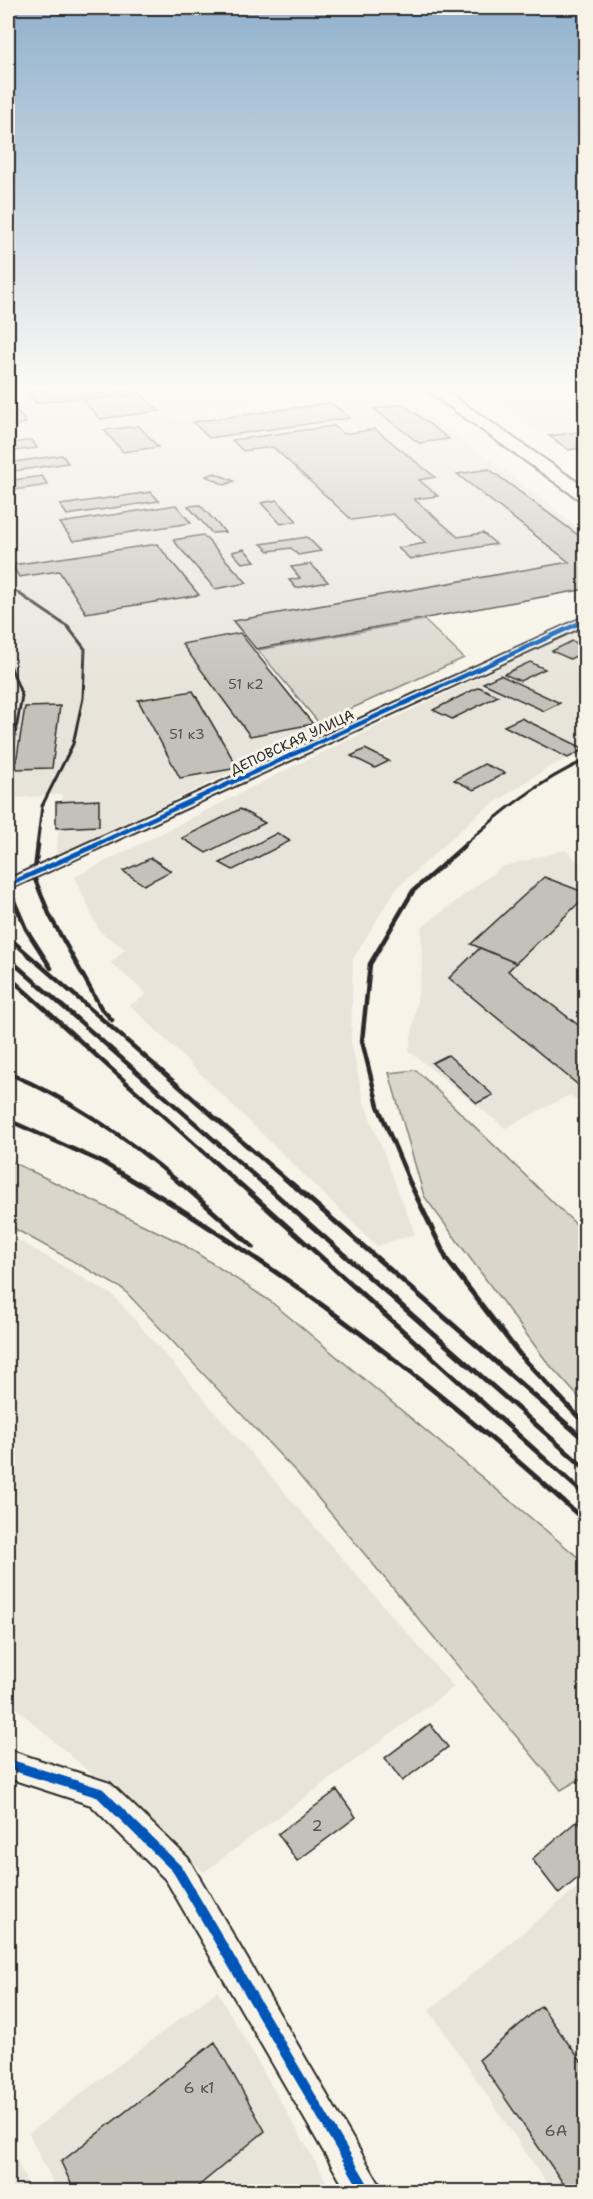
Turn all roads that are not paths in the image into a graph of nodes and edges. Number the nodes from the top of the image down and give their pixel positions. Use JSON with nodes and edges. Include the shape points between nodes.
{"nodes":[{"id":1,"x":585,"y":620,"type":"edge"},
{"id":2,"x":8,"y":885,"type":"edge"},
{"id":3,"x":8,"y":1764,"type":"edge"},
{"id":4,"x":367,"y":2192,"type":"edge"}],
"edges":[{"from":1,"to":2,"type":"street","name":"ДЕПОВСКАЯ УЛИЦА"},
{"from":3,"to":4,"type":"street","via":[[100,1793],[177,1869]]}]}
